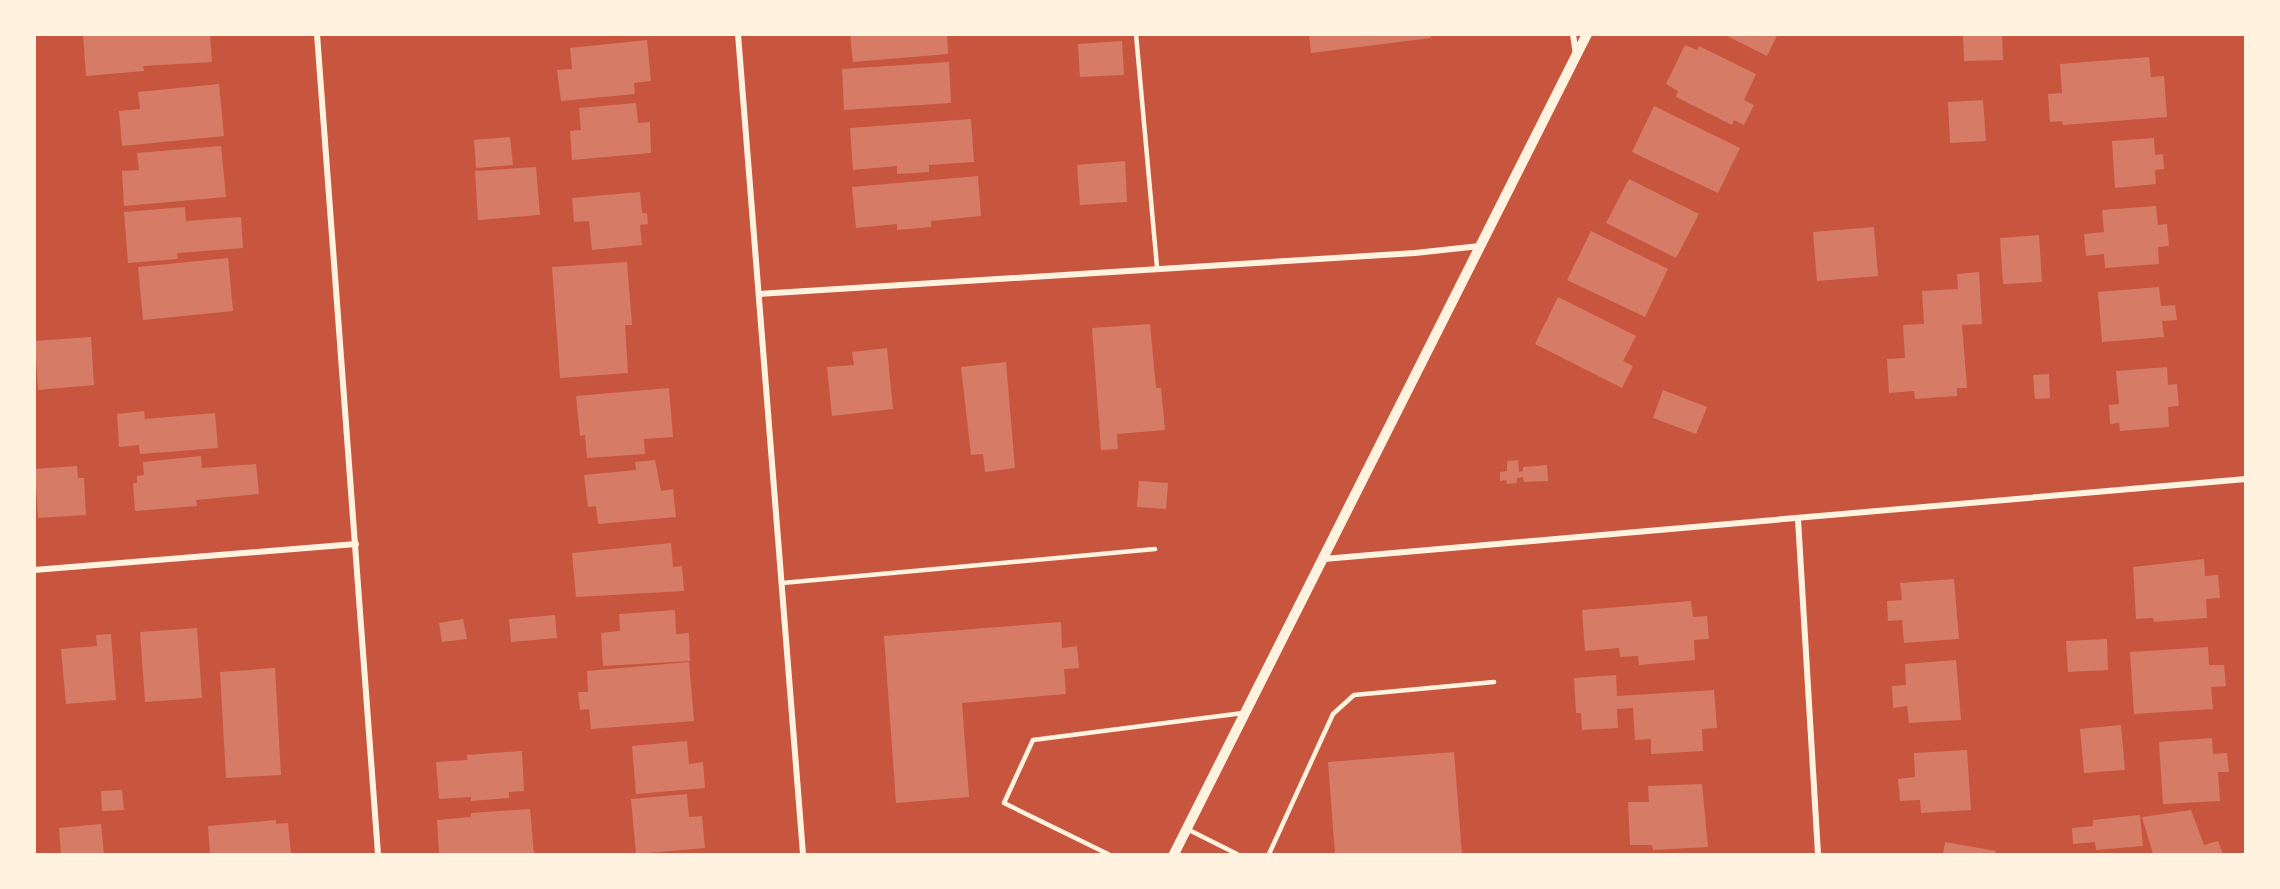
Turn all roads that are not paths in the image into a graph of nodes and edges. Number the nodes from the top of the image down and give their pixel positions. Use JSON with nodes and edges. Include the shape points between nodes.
{"nodes":[{"id":1,"x":317,"y":34,"type":"edge"},
{"id":2,"x":738,"y":34,"type":"edge"},
{"id":3,"x":1136,"y":34,"type":"edge"},
{"id":4,"x":1573,"y":34,"type":"edge"},
{"id":5,"x":1587,"y":34,"type":"edge"},
{"id":6,"x":1576,"y":56,"type":"junction"},
{"id":7,"x":1480,"y":246,"type":"junction"},
{"id":8,"x":1157,"y":267,"type":"junction"},
{"id":9,"x":759,"y":294,"type":"junction"},
{"id":10,"x":2246,"y":479,"type":"edge"},
{"id":11,"x":1798,"y":519,"type":"junction"},
{"id":12,"x":356,"y":544,"type":"junction"},
{"id":13,"x":1155,"y":549,"type":"dead end"},
{"id":14,"x":1324,"y":559,"type":"junction"},
{"id":15,"x":34,"y":570,"type":"edge"},
{"id":16,"x":782,"y":583,"type":"junction"},
{"id":17,"x":1494,"y":682,"type":"dead end"},
{"id":18,"x":1246,"y":713,"type":"junction"},
{"id":19,"x":1187,"y":829,"type":"junction"},
{"id":20,"x":378,"y":855,"type":"edge"},
{"id":21,"x":804,"y":855,"type":"edge"},
{"id":22,"x":1108,"y":855,"type":"edge"},
{"id":23,"x":1174,"y":855,"type":"edge"},
{"id":24,"x":1237,"y":855,"type":"edge"},
{"id":25,"x":1269,"y":855,"type":"edge"},
{"id":26,"x":1818,"y":855,"type":"edge"}],
"edges":[{"from":1,"to":12,"type":"street"},
{"from":2,"to":9,"type":"street"},
{"from":3,"to":8,"type":"lane"},
{"from":4,"to":6,"type":"street"},
{"from":5,"to":6,"type":"street"},
{"from":6,"to":7,"type":"street"},
{"from":7,"to":8,"type":"street"},
{"from":7,"to":14,"type":"street"},
{"from":8,"to":9,"type":"street"},
{"from":9,"to":16,"type":"street"},
{"from":10,"to":11,"type":"street"},
{"from":11,"to":14,"type":"street"},
{"from":11,"to":26,"type":"street"},
{"from":12,"to":15,"type":"street"},
{"from":12,"to":20,"type":"street"},
{"from":13,"to":16,"type":"lane"},
{"from":14,"to":18,"type":"street"},
{"from":16,"to":21,"type":"street"},
{"from":17,"to":25,"type":"lane","via":[[1354,695],[1333,714]]},
{"from":18,"to":19,"type":"street"},
{"from":18,"to":22,"type":"lane","via":[[1033,740],[1005,803]]},
{"from":19,"to":23,"type":"street"},
{"from":19,"to":24,"type":"lane"}]}
